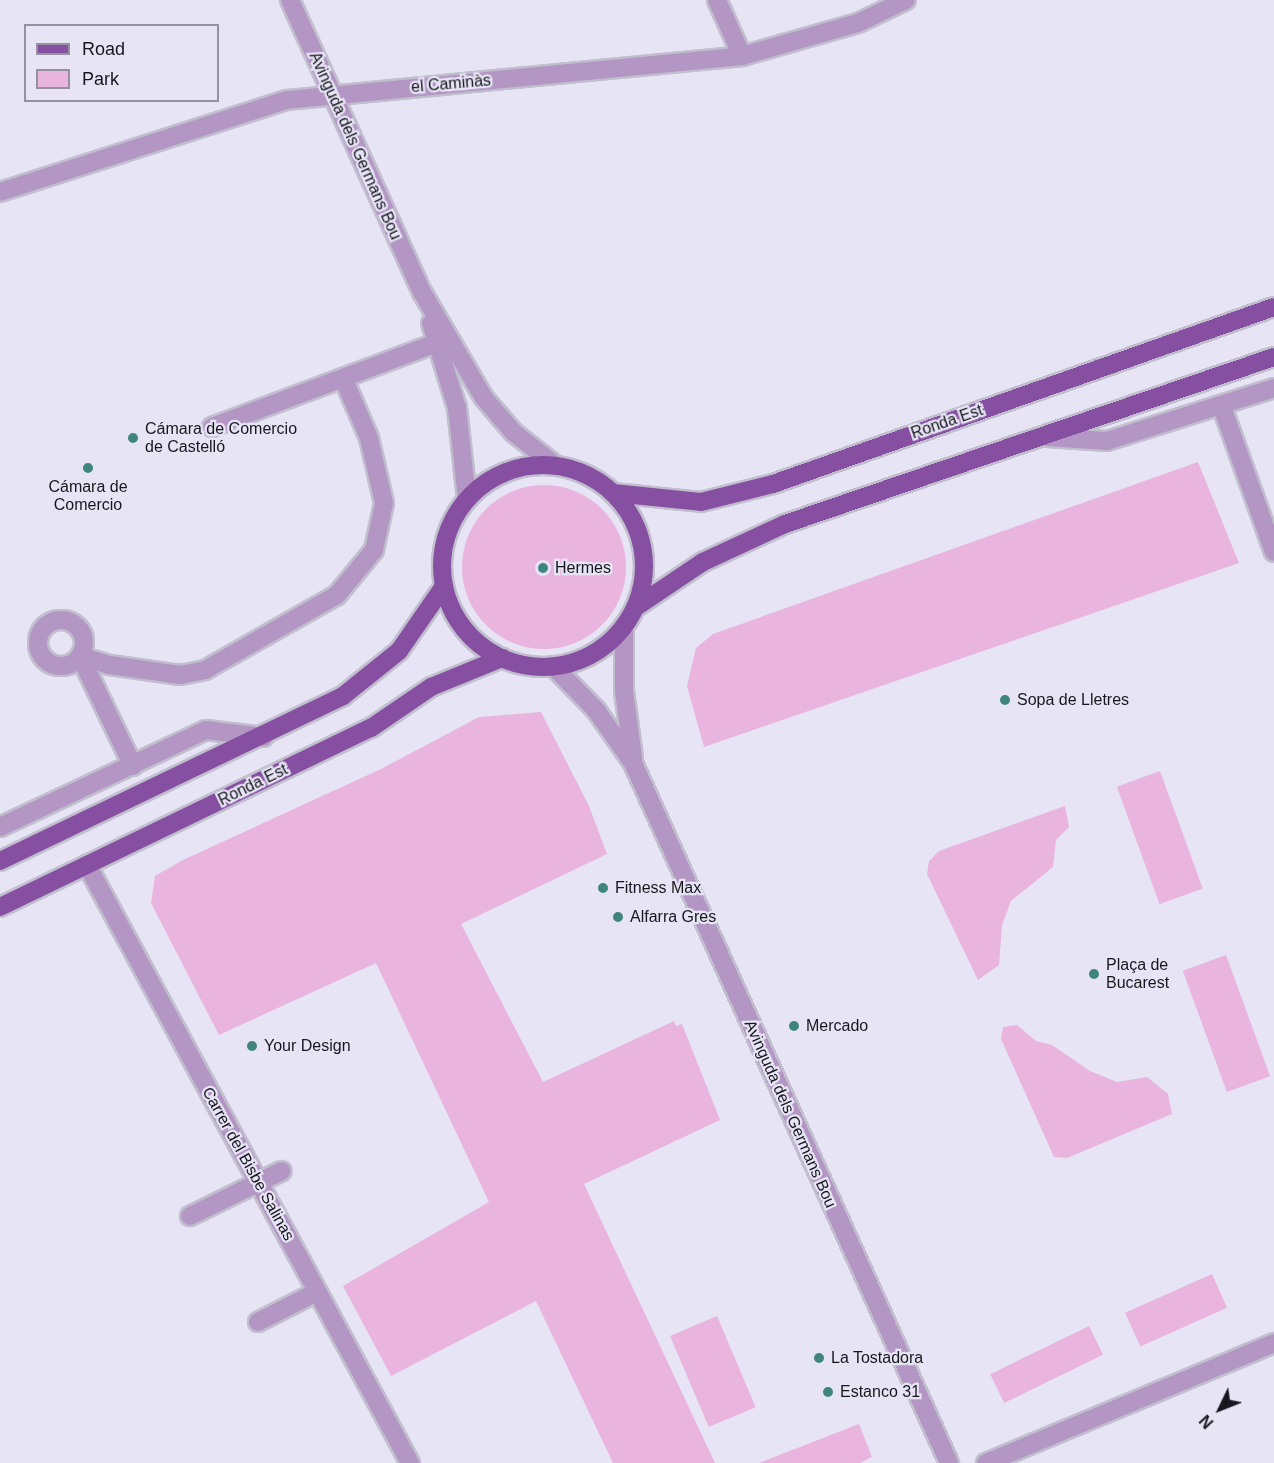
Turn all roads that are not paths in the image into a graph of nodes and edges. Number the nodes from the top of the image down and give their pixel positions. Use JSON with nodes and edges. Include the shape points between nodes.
{"nodes":[{"id":1,"x":290,"y":0,"type":"edge"},
{"id":2,"x":717,"y":0,"type":"edge"},
{"id":3,"x":906,"y":0,"type":"edge"},
{"id":4,"x":742,"y":56,"type":"junction"},
{"id":5,"x":332,"y":95,"type":"junction"},
{"id":6,"x":0,"y":192,"type":"edge"},
{"id":7,"x":422,"y":292,"type":"junction"},
{"id":8,"x":1274,"y":307,"type":"edge"},
{"id":9,"x":437,"y":343,"type":"junction"},
{"id":10,"x":1274,"y":357,"type":"edge"},
{"id":11,"x":344,"y":380,"type":"junction"},
{"id":12,"x":1274,"y":388,"type":"edge"},
{"id":13,"x":1222,"y":407,"type":"junction"},
{"id":14,"x":212,"y":427,"type":"dead end"},
{"id":15,"x":1048,"y":437,"type":"junction"},
{"id":16,"x":555,"y":465,"type":"junction"},
{"id":17,"x":613,"y":493,"type":"junction"},
{"id":18,"x":467,"y":498,"type":"junction"},
{"id":19,"x":1274,"y":552,"type":"edge"},
{"id":20,"x":444,"y":586,"type":"junction"},
{"id":21,"x":636,"y":607,"type":"junction"},
{"id":22,"x":624,"y":626,"type":"junction"},
{"id":23,"x":502,"y":658,"type":"junction"},
{"id":24,"x":553,"y":666,"type":"junction"},
{"id":25,"x":264,"y":737,"type":"junction"},
{"id":26,"x":633,"y":763,"type":"junction"},
{"id":27,"x":133,"y":766,"type":"junction"},
{"id":28,"x":0,"y":827,"type":"edge"},
{"id":29,"x":0,"y":861,"type":"edge"},
{"id":30,"x":87,"y":865,"type":"junction"},
{"id":31,"x":0,"y":907,"type":"edge"},
{"id":32,"x":282,"y":1171,"type":"dead end"},
{"id":33,"x":258,"y":1183,"type":"junction"},
{"id":34,"x":190,"y":1216,"type":"dead end"},
{"id":35,"x":317,"y":1292,"type":"junction"},
{"id":36,"x":258,"y":1322,"type":"dead end"},
{"id":37,"x":1274,"y":1343,"type":"edge"},
{"id":38,"x":406,"y":1462,"type":"edge"},
{"id":39,"x":949,"y":1463,"type":"edge"},
{"id":40,"x":986,"y":1463,"type":"edge"}],
"edges":[{"from":1,"to":5,"type":"street","name":"Avinguda dels Germans Bou"},
{"from":2,"to":4,"type":"street"},
{"from":3,"to":4,"type":"street","name":"el Caminàs","via":[[858,23]]},
{"from":4,"to":5,"type":"street","name":"el Caminàs"},
{"from":5,"to":6,"type":"street","name":"el Caminàs","via":[[287,100]]},
{"from":5,"to":7,"type":"street","name":"Avinguda dels Germans Bou"},
{"from":7,"to":9,"type":"street","name":"Avinguda dels Germans Bou"},
{"from":7,"to":16,"type":"street","name":"Avinguda dels Germans Bou","via":[[484,398],[513,432]]},
{"from":8,"to":17,"type":"main road","name":"Ronda Est","via":[[773,484],[701,502]]},
{"from":9,"to":11,"type":"street"},
{"from":9,"to":18,"type":"street","name":"Avinguda dels Germans Bou","via":[[457,408]]},
{"from":10,"to":15,"type":"main road"},
{"from":11,"to":14,"type":"street"},
{"from":11,"to":27,"type":"street","via":[[369,438],[384,503],[374,550],[337,595],[205,670],[180,675],[110,665],[80,656]]},
{"from":12,"to":13,"type":"street"},
{"from":13,"to":15,"type":"street","via":[[1107,441]]},
{"from":13,"to":19,"type":"street"},
{"from":15,"to":21,"type":"main road","via":[[785,524],[703,562]]},
{"from":16,"to":17,"type":"main road","via":[[583,472]]},
{"from":16,"to":18,"type":"main road","via":[[507,471]]},
{"from":17,"to":21,"type":"main road","via":[[633,521],[643,547],[644,576]]},
{"from":18,"to":20,"type":"main road","via":[[445,539]]},
{"from":20,"to":23,"type":"main road","via":[[464,629]]},
{"from":20,"to":25,"type":"main road","via":[[399,651],[343,696]]},
{"from":21,"to":22,"type":"main road"},
{"from":22,"to":24,"type":"main road","via":[[593,654]]},
{"from":22,"to":26,"type":"street","name":"Avinguda dels Germans Bou","via":[[624,691]]},
{"from":23,"to":24,"type":"main road","via":[[534,667]]},
{"from":23,"to":30,"type":"main road","name":"Ronda Est","via":[[431,687],[371,728]]},
{"from":24,"to":26,"type":"street","name":"Avinguda dels Germans Bou","via":[[596,710]]},
{"from":25,"to":27,"type":"street","via":[[206,730]]},
{"from":25,"to":29,"type":"main road"},
{"from":26,"to":39,"type":"street","name":"Avinguda dels Germans Bou"},
{"from":27,"to":28,"type":"street"},
{"from":30,"to":31,"type":"main road","name":"Ronda Est"},
{"from":30,"to":33,"type":"street","name":"Carrer del Bisbe Salinas"},
{"from":32,"to":33,"type":"street"},
{"from":33,"to":34,"type":"street"},
{"from":33,"to":35,"type":"street","name":"Carrer del Bisbe Salinas"},
{"from":35,"to":36,"type":"street"},
{"from":35,"to":38,"type":"street","name":"Carrer del Bisbe Salinas"},
{"from":37,"to":40,"type":"street"}]}
